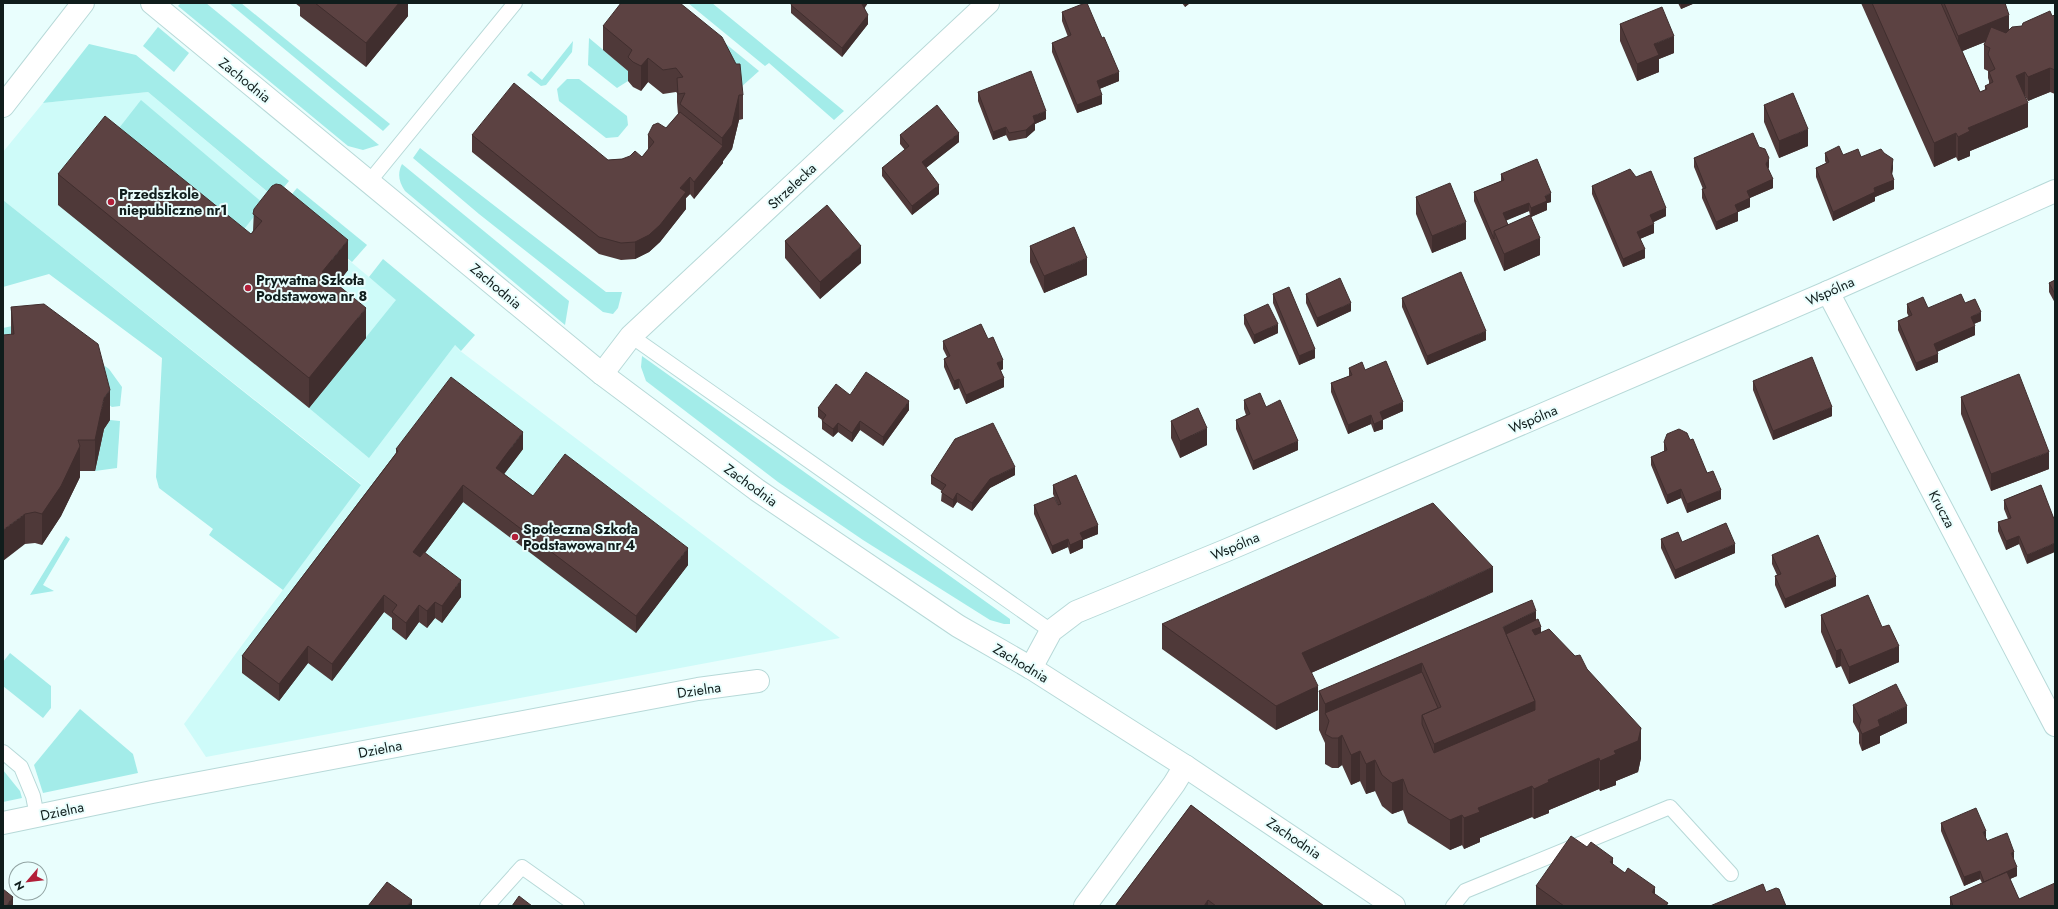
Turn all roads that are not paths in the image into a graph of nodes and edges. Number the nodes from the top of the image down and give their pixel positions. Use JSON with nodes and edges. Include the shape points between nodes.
{"nodes":[{"id":1,"x":83,"y":3,"type":"edge"},
{"id":2,"x":152,"y":3,"type":"edge"},
{"id":3,"x":515,"y":3,"type":"edge"},
{"id":4,"x":988,"y":3,"type":"edge"},
{"id":5,"x":3,"y":106,"type":"edge"},
{"id":6,"x":369,"y":182,"type":"junction"},
{"id":7,"x":2055,"y":191,"type":"edge"},
{"id":8,"x":1828,"y":292,"type":"junction"},
{"id":9,"x":631,"y":336,"type":"junction"},
{"id":10,"x":602,"y":374,"type":"junction"},
{"id":11,"x":1051,"y":631,"type":"junction"},
{"id":12,"x":1030,"y":668,"type":"junction"},
{"id":13,"x":758,"y":681,"type":"dead end"},
{"id":14,"x":2055,"y":725,"type":"edge"},
{"id":15,"x":3,"y":752,"type":"edge"},
{"id":16,"x":1185,"y":766,"type":"junction"},
{"id":17,"x":37,"y":816,"type":"junction"},
{"id":18,"x":3,"y":823,"type":"edge"},
{"id":19,"x":1731,"y":874,"type":"dead end"},
{"id":20,"x":487,"y":906,"type":"edge"},
{"id":21,"x":577,"y":906,"type":"edge"},
{"id":22,"x":1085,"y":906,"type":"edge"},
{"id":23,"x":1394,"y":906,"type":"edge"},
{"id":24,"x":1453,"y":906,"type":"edge"}],
"edges":[{"from":1,"to":5,"type":"street"},
{"from":2,"to":6,"type":"street","name":"Zachodnia"},
{"from":3,"to":6,"type":"lane"},
{"from":4,"to":9,"type":"street","name":"Strzelecka"},
{"from":6,"to":10,"type":"street","name":"Zachodnia"},
{"from":7,"to":8,"type":"street","name":"Wspólna"},
{"from":8,"to":11,"type":"street","name":"Wspólna","via":[[1227,550],[1076,612]]},
{"from":8,"to":14,"type":"street","name":"Krucza"},
{"from":9,"to":10,"type":"street","name":"Strzelecka"},
{"from":9,"to":11,"type":"lane"},
{"from":10,"to":12,"type":"street","name":"Zachodnia","via":[[756,490],[958,626]]},
{"from":11,"to":12,"type":"street","name":"Wspólna"},
{"from":12,"to":16,"type":"street","name":"Zachodnia"},
{"from":13,"to":17,"type":"street","name":"Dzielna","via":[[682,692]]},
{"from":15,"to":17,"type":"lane","via":[[20,767],[33,796]]},
{"from":16,"to":22,"type":"street"},
{"from":16,"to":23,"type":"street","name":"Zachodnia"},
{"from":17,"to":18,"type":"street","name":"Dzielna"},
{"from":19,"to":24,"type":"lane","via":[[1670,807],[1465,891]]},
{"from":20,"to":21,"type":"lane","via":[[522,867]]}]}
